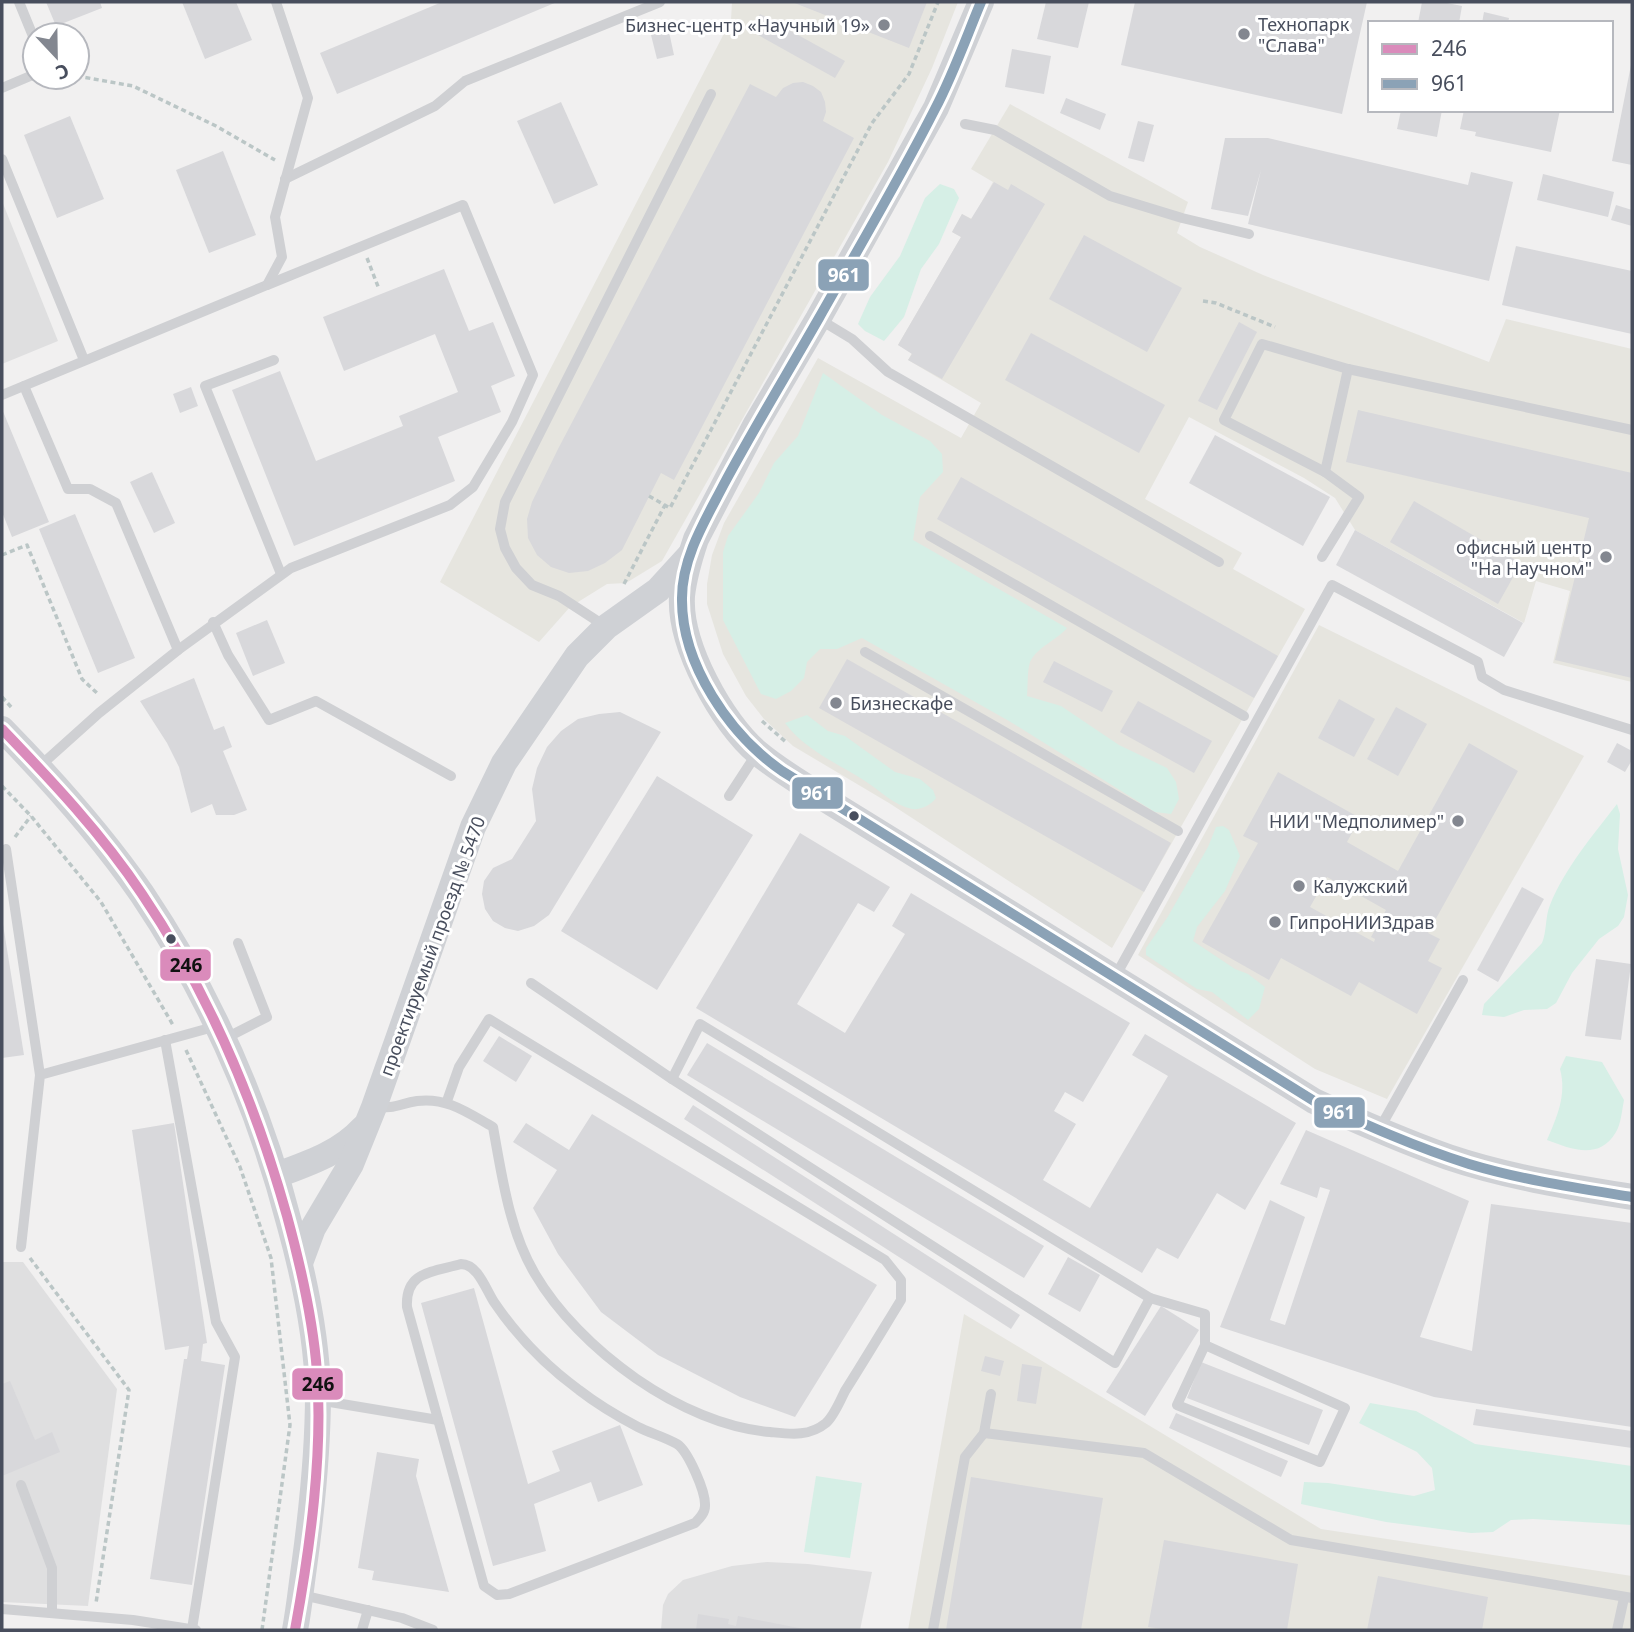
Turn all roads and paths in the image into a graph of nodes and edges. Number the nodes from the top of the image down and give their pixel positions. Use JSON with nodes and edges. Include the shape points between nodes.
{"nodes":[{"id":1,"x":19,"y":2,"type":"edge"},
{"id":2,"x":276,"y":2,"type":"edge"},
{"id":3,"x":660,"y":2,"type":"edge"},
{"id":4,"x":938,"y":2,"type":"edge"},
{"id":5,"x":981,"y":2,"type":"edge"},
{"id":6,"x":27,"y":21,"type":"edge"},
{"id":7,"x":91,"y":79,"type":"edge"},
{"id":8,"x":21,"y":81,"type":"edge"},
{"id":9,"x":2,"y":88,"type":"edge"},
{"id":10,"x":712,"y":94,"type":"dead end"},
{"id":11,"x":965,"y":124,"type":"dead end"},
{"id":12,"x":2,"y":159,"type":"edge"},
{"id":13,"x":287,"y":174,"type":"junction"},
{"id":14,"x":1249,"y":234,"type":"dead end"},
{"id":15,"x":362,"y":246,"type":"junction"},
{"id":16,"x":267,"y":285,"type":"junction"},
{"id":17,"x":379,"y":289,"type":"dead end"},
{"id":18,"x":1203,"y":301,"type":"dead end"},
{"id":19,"x":818,"y":319,"type":"junction"},
{"id":20,"x":1275,"y":327,"type":"dead end"},
{"id":21,"x":84,"y":360,"type":"junction"},
{"id":22,"x":274,"y":360,"type":"dead end"},
{"id":23,"x":1348,"y":369,"type":"junction"},
{"id":24,"x":23,"y":386,"type":"junction"},
{"id":25,"x":2,"y":395,"type":"edge"},
{"id":26,"x":1632,"y":430,"type":"edge"},
{"id":27,"x":1325,"y":472,"type":"junction"},
{"id":28,"x":649,"y":496,"type":"dead end"},
{"id":29,"x":665,"y":505,"type":"junction"},
{"id":30,"x":930,"y":536,"type":"dead end"},
{"id":31,"x":691,"y":554,"type":"junction"},
{"id":32,"x":2,"y":555,"type":"edge"},
{"id":33,"x":1322,"y":557,"type":"dead end"},
{"id":34,"x":1219,"y":562,"type":"dead end"},
{"id":35,"x":281,"y":574,"type":"junction"},
{"id":36,"x":621,"y":616,"type":"junction"},
{"id":37,"x":213,"y":622,"type":"junction"},
{"id":38,"x":686,"y":627,"type":"junction"},
{"id":39,"x":178,"y":650,"type":"junction"},
{"id":40,"x":864,"y":652,"type":"dead end"},
{"id":41,"x":110,"y":705,"type":"junction"},
{"id":42,"x":1244,"y":716,"type":"dead end"},
{"id":43,"x":2,"y":729,"type":"edge"},
{"id":44,"x":1632,"y":730,"type":"edge"},
{"id":45,"x":757,"y":753,"type":"junction"},
{"id":46,"x":38,"y":767,"type":"junction"},
{"id":47,"x":450,"y":776,"type":"dead end"},
{"id":48,"x":729,"y":796,"type":"dead end"},
{"id":49,"x":31,"y":816,"type":"dead end"},
{"id":50,"x":1178,"y":831,"type":"dead end"},
{"id":51,"x":6,"y":849,"type":"joint"},
{"id":52,"x":237,"y":943,"type":"dead end"},
{"id":53,"x":1115,"y":978,"type":"junction"},
{"id":54,"x":1463,"y":980,"type":"dead end"},
{"id":55,"x":531,"y":983,"type":"dead end"},
{"id":56,"x":220,"y":1033,"type":"junction"},
{"id":57,"x":165,"y":1041,"type":"junction"},
{"id":58,"x":40,"y":1075,"type":"junction"},
{"id":59,"x":672,"y":1079,"type":"junction"},
{"id":60,"x":447,"y":1101,"type":"junction"},
{"id":61,"x":370,"y":1116,"type":"junction"},
{"id":62,"x":1380,"y":1128,"type":"junction"},
{"id":63,"x":277,"y":1175,"type":"junction"},
{"id":64,"x":1632,"y":1197,"type":"edge"},
{"id":65,"x":21,"y":1247,"type":"joint"},
{"id":66,"x":300,"y":1263,"type":"junction"},
{"id":67,"x":1150,"y":1298,"type":"junction"},
{"id":68,"x":1205,"y":1345,"type":"junction"},
{"id":69,"x":991,"y":1394,"type":"dead end"},
{"id":70,"x":317,"y":1400,"type":"junction"},
{"id":71,"x":438,"y":1420,"type":"junction"},
{"id":72,"x":984,"y":1433,"type":"junction"},
{"id":73,"x":21,"y":1485,"type":"dead end"},
{"id":74,"x":300,"y":1594,"type":"junction"},
{"id":75,"x":1628,"y":1598,"type":"edge"},
{"id":76,"x":2,"y":1609,"type":"edge"},
{"id":77,"x":368,"y":1610,"type":"junction"},
{"id":78,"x":52,"y":1613,"type":"junction"},
{"id":79,"x":94,"y":1616,"type":"junction"},
{"id":80,"x":194,"y":1630,"type":"edge"},
{"id":81,"x":295,"y":1630,"type":"edge"},
{"id":82,"x":362,"y":1630,"type":"edge"},
{"id":83,"x":433,"y":1630,"type":"edge"},
{"id":84,"x":933,"y":1630,"type":"edge"},
{"id":85,"x":1617,"y":1630,"type":"edge"}],
"edges":[{"from":1,"to":6,"type":"lane"},
{"from":2,"to":13,"type":"lane","via":[[308,98]]},
{"from":3,"to":13,"type":"lane","via":[[465,81],[435,106]]},
{"from":4,"to":29,"type":"path","via":[[909,74],[872,123],[670,508]]},
{"from":5,"to":19,"type":"street","via":[[936,108]]},
{"from":7,"to":13,"type":"path","via":[[132,86],[216,126]]},
{"from":8,"to":9,"type":"lane"},
{"from":10,"to":36,"type":"lane","via":[[505,502],[500,529],[516,568],[531,585]]},
{"from":11,"to":14,"type":"lane","via":[[995,130],[1110,196]]},
{"from":12,"to":21,"type":"lane"},
{"from":13,"to":16,"type":"lane","via":[[275,217],[282,257]]},
{"from":15,"to":16,"type":"lane"},
{"from":15,"to":17,"type":"path"},
{"from":15,"to":35,"type":"lane","via":[[463,205],[533,375],[512,422],[473,487],[450,505]]},
{"from":16,"to":21,"type":"lane"},
{"from":18,"to":20,"type":"path"},
{"from":19,"to":31,"type":"street","via":[[731,469]]},
{"from":19,"to":34,"type":"lane","via":[[852,339],[888,372]]},
{"from":21,"to":24,"type":"lane"},
{"from":22,"to":35,"type":"lane","via":[[205,386]]},
{"from":23,"to":26,"type":"lane"},
{"from":23,"to":27,"type":"lane"},
{"from":23,"to":27,"type":"lane","via":[[1262,344],[1224,420]]},
{"from":24,"to":25,"type":"lane"},
{"from":24,"to":39,"type":"lane","via":[[68,489],[90,489],[116,503]]},
{"from":27,"to":33,"type":"lane","via":[[1359,497]]},
{"from":28,"to":29,"type":"path"},
{"from":29,"to":36,"type":"path","via":[[624,584]]},
{"from":30,"to":42,"type":"lane"},
{"from":31,"to":36,"type":"street","name":"проектируемый проезд № 5470","via":[[658,590]]},
{"from":31,"to":38,"type":"street","via":[[682,598]]},
{"from":32,"to":41,"type":"path","via":[[27,545],[82,679]]},
{"from":35,"to":37,"type":"lane"},
{"from":36,"to":38,"type":"street","via":[[659,608]]},
{"from":36,"to":61,"type":"street","name":"проектируемый проезд № 5470","via":[[576,656],[504,763],[472,827]]},
{"from":37,"to":39,"type":"lane"},
{"from":37,"to":47,"type":"lane","via":[[269,720],[316,701]]},
{"from":38,"to":45,"type":"street","via":[[695,658],[721,710]]},
{"from":39,"to":41,"type":"lane"},
{"from":40,"to":50,"type":"lane"},
{"from":41,"to":46,"type":"lane"},
{"from":43,"to":46,"type":"street"},
{"from":44,"to":53,"type":"lane","via":[[1504,690],[1482,677],[1478,662],[1332,586]]},
{"from":45,"to":48,"type":"lane"},
{"from":45,"to":53,"type":"street"},
{"from":46,"to":56,"type":"street","via":[[142,894]]},
{"from":49,"to":51,"type":"path"},
{"from":51,"to":58,"type":"lane"},
{"from":52,"to":56,"type":"lane","via":[[267,1017]]},
{"from":53,"to":62,"type":"street","via":[[1314,1101]]},
{"from":54,"to":62,"type":"lane"},
{"from":55,"to":59,"type":"lane"},
{"from":56,"to":57,"type":"lane"},
{"from":56,"to":63,"type":"street"},
{"from":57,"to":58,"type":"lane"},
{"from":57,"to":80,"type":"lane","via":[[216,1322],[235,1357]]},
{"from":58,"to":65,"type":"lane"},
{"from":59,"to":67,"type":"lane","via":[[701,1024]]},
{"from":59,"to":67,"type":"lane","via":[[1115,1363]]},
{"from":60,"to":60,"type":"lane","via":[[493,1127],[505,1194],[521,1245],[558,1308],[591,1341],[636,1378],[717,1422],[801,1435],[827,1422],[901,1300],[901,1280],[885,1260],[489,1020],[459,1067]]},
{"from":60,"to":61,"type":"lane","via":[[417,1101]]},
{"from":61,"to":63,"type":"street","name":"проектируемый проезд № 5470","via":[[349,1143]]},
{"from":61,"to":66,"type":"street","name":"проектируемый проезд № 5470"},
{"from":62,"to":64,"type":"street","via":[[1448,1157]]},
{"from":63,"to":66,"type":"street"},
{"from":65,"to":79,"type":"path","via":[[129,1390]]},
{"from":66,"to":70,"type":"street"},
{"from":67,"to":68,"type":"lane","via":[[1205,1314]]},
{"from":68,"to":68,"type":"lane","via":[[1345,1408],[1320,1462],[1177,1405]]},
{"from":69,"to":72,"type":"lane"},
{"from":70,"to":71,"type":"lane"},
{"from":70,"to":74,"type":"street","via":[[315,1485]]},
{"from":71,"to":71,"type":"lane","via":[[406,1294],[419,1276],[468,1264],[514,1329],[556,1372],[598,1404],[684,1451],[706,1506],[695,1523],[497,1595],[484,1586]]},
{"from":72,"to":75,"type":"lane","via":[[1144,1453],[1291,1540]]},
{"from":72,"to":84,"type":"lane","via":[[965,1457]]},
{"from":73,"to":78,"type":"lane","via":[[52,1568]]},
{"from":74,"to":77,"type":"lane"},
{"from":74,"to":81,"type":"street"},
{"from":75,"to":85,"type":"lane"},
{"from":76,"to":78,"type":"lane"},
{"from":77,"to":82,"type":"lane"},
{"from":77,"to":83,"type":"lane"},
{"from":78,"to":79,"type":"lane"},
{"from":79,"to":80,"type":"lane"}]}
